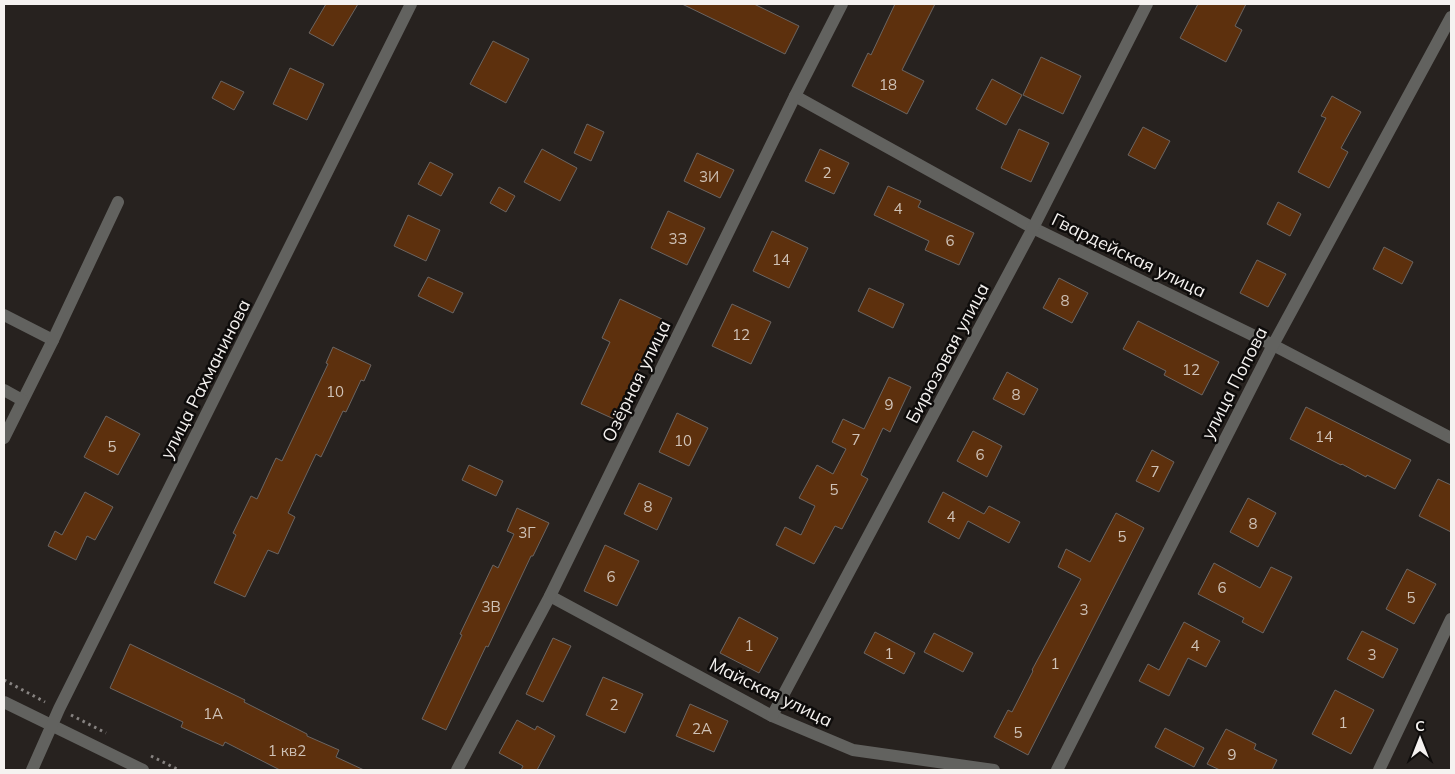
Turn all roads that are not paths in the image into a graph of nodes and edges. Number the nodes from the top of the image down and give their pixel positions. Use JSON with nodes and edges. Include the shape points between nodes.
{"nodes":[{"id":1,"x":411,"y":4,"type":"edge"},
{"id":2,"x":842,"y":4,"type":"edge"},
{"id":3,"x":1148,"y":4,"type":"edge"},
{"id":4,"x":1451,"y":17,"type":"edge"},
{"id":5,"x":795,"y":96,"type":"junction"},
{"id":6,"x":118,"y":202,"type":"dead end"},
{"id":7,"x":1033,"y":228,"type":"junction"},
{"id":8,"x":4,"y":314,"type":"edge"},
{"id":9,"x":53,"y":340,"type":"junction"},
{"id":10,"x":1273,"y":345,"type":"junction"},
{"id":11,"x":4,"y":390,"type":"edge"},
{"id":12,"x":22,"y":400,"type":"junction"},
{"id":13,"x":4,"y":438,"type":"edge"},
{"id":14,"x":1451,"y":438,"type":"edge"},
{"id":15,"x":550,"y":596,"type":"junction"},
{"id":16,"x":1451,"y":619,"type":"edge"},
{"id":17,"x":4,"y":702,"type":"edge"},
{"id":18,"x":772,"y":716,"type":"junction"},
{"id":19,"x":52,"y":726,"type":"junction"},
{"id":20,"x":32,"y":770,"type":"edge"},
{"id":21,"x":143,"y":770,"type":"edge"},
{"id":22,"x":457,"y":770,"type":"edge"},
{"id":23,"x":994,"y":770,"type":"edge"},
{"id":24,"x":1057,"y":770,"type":"edge"},
{"id":25,"x":1379,"y":770,"type":"edge"}],
"edges":[{"from":1,"to":19,"type":"street","name":"улица Рахманинова"},
{"from":2,"to":5,"type":"street","name":"Озёрная улица"},
{"from":3,"to":7,"type":"street","name":"Бирюзовая улица"},
{"from":4,"to":10,"type":"street","name":"улица Попова"},
{"from":5,"to":7,"type":"street","name":"Гвардейская улица"},
{"from":5,"to":15,"type":"street","name":"Озёрная улица"},
{"from":6,"to":9,"type":"street"},
{"from":7,"to":10,"type":"street","name":"Гвардейская улица"},
{"from":7,"to":18,"type":"street","name":"Бирюзовая улица"},
{"from":8,"to":9,"type":"street"},
{"from":9,"to":12,"type":"street"},
{"from":10,"to":14,"type":"street","name":"Гвардейская улица"},
{"from":10,"to":24,"type":"street","name":"улица Попова"},
{"from":11,"to":12,"type":"street"},
{"from":12,"to":13,"type":"street"},
{"from":15,"to":18,"type":"street","name":"Майская улица"},
{"from":15,"to":22,"type":"street","name":"Озёрная улица"},
{"from":16,"to":25,"type":"street"},
{"from":17,"to":19,"type":"street"},
{"from":18,"to":23,"type":"street","name":"Майская улица","via":[[853,750]]},
{"from":19,"to":20,"type":"street","name":"улица Рахманинова"},
{"from":19,"to":21,"type":"street"}]}
